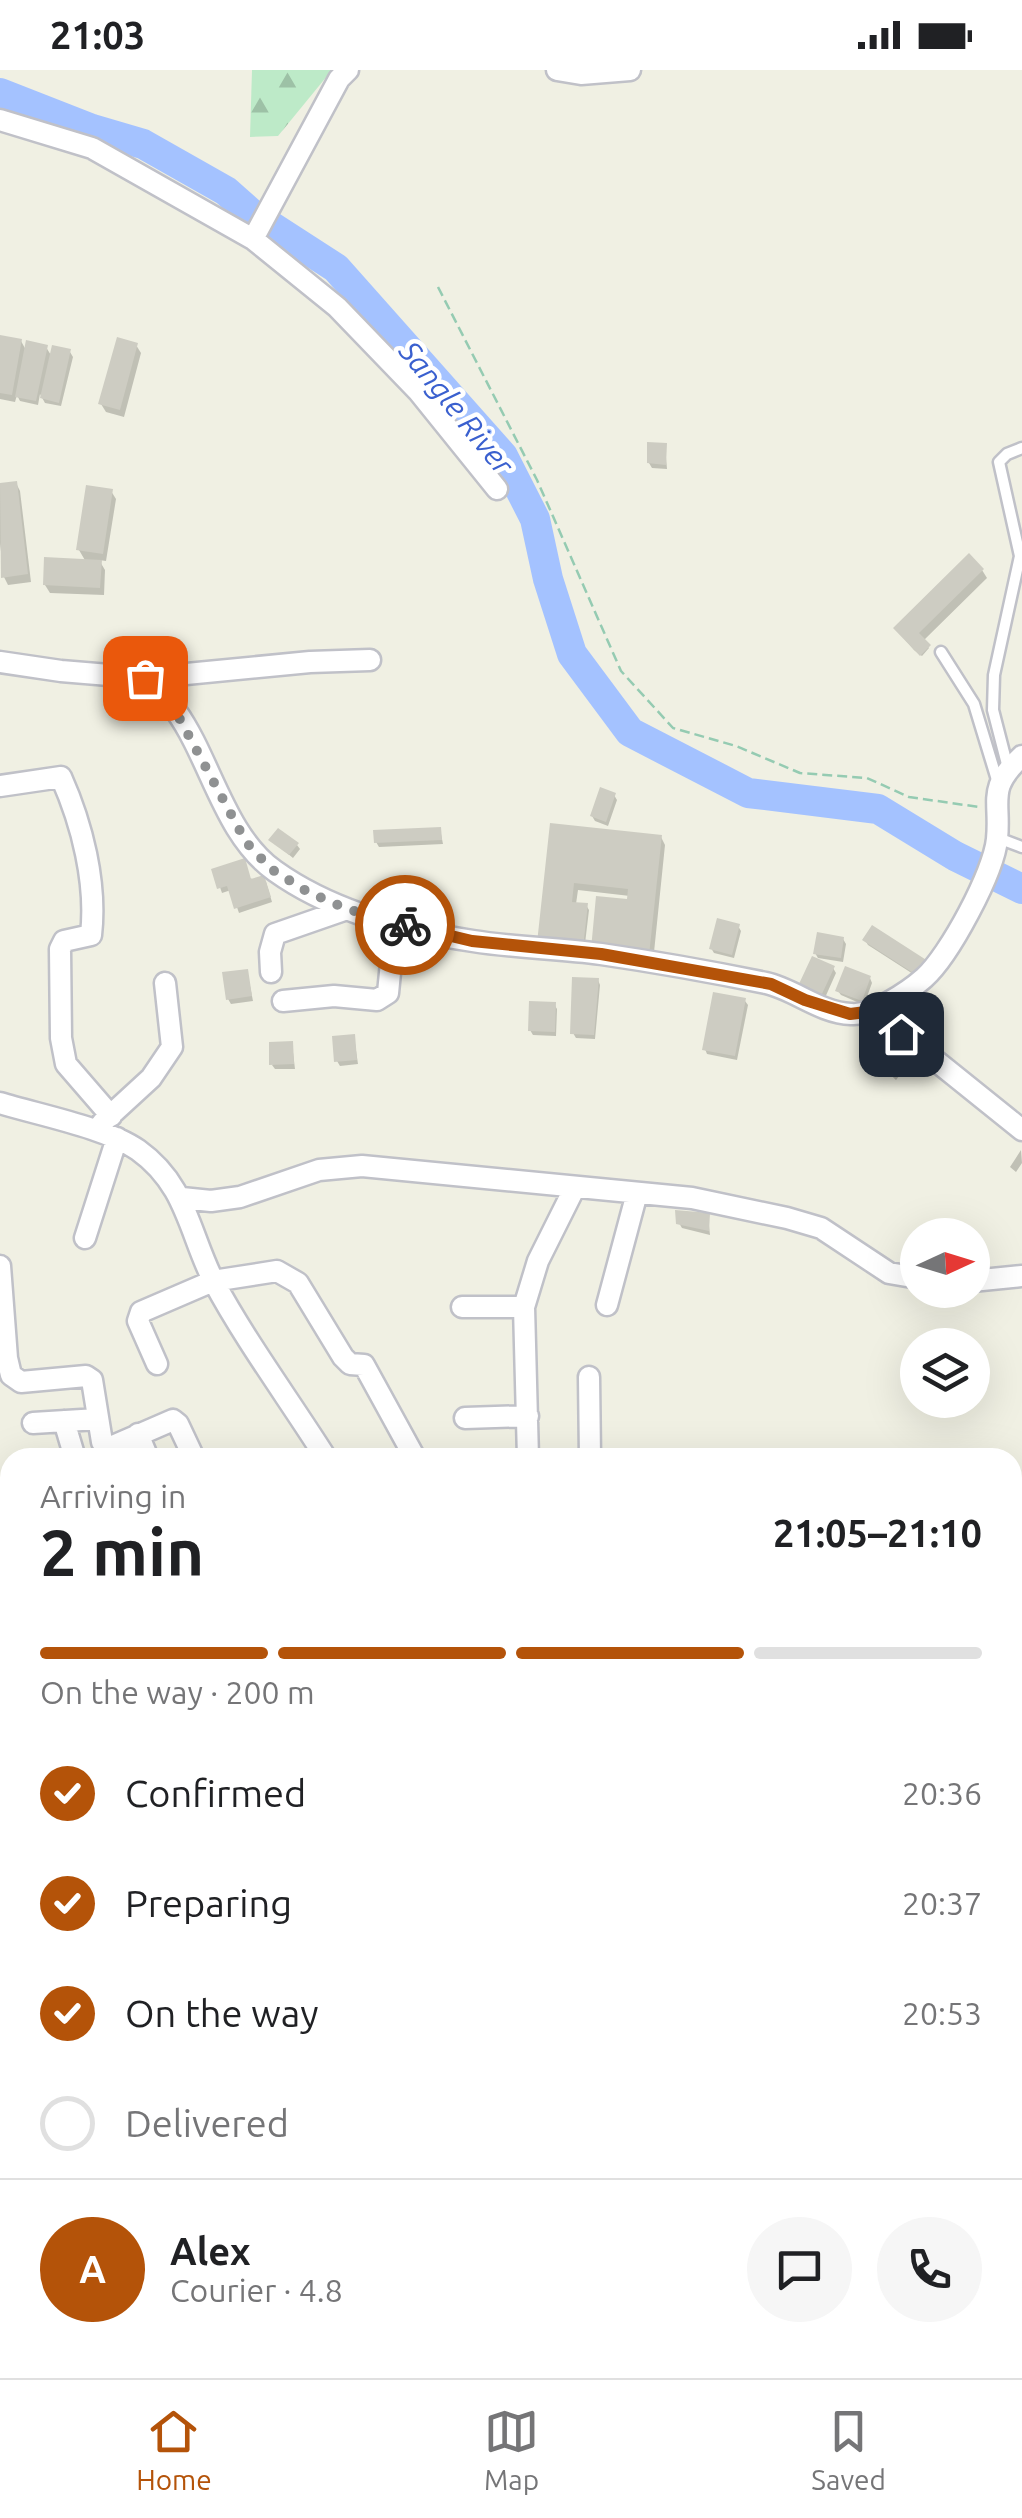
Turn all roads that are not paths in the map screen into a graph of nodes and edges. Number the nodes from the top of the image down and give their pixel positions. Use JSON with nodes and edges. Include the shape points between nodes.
{"nodes":[{"id":1,"x":348,"y":70,"type":"edge"},
{"id":2,"x":557,"y":70,"type":"edge"},
{"id":3,"x":630,"y":70,"type":"edge"},
{"id":4,"x":0,"y":120,"type":"edge"},
{"id":5,"x":253,"y":238,"type":"junction"},
{"id":6,"x":1022,"y":448,"type":"edge"},
{"id":7,"x":497,"y":489,"type":"dead end"},
{"id":8,"x":941,"y":652,"type":"dead end"},
{"id":9,"x":370,"y":660,"type":"dead end"},
{"id":10,"x":0,"y":662,"type":"edge"},
{"id":11,"x":145,"y":678,"type":"junction"},
{"id":12,"x":1010,"y":770,"type":"edge"},
{"id":13,"x":0,"y":786,"type":"edge"},
{"id":14,"x":1022,"y":847,"type":"edge"},
{"id":15,"x":995,"y":848,"type":"junction"},
{"id":16,"x":347,"y":909,"type":"junction"},
{"id":17,"x":395,"y":922,"type":"junction"},
{"id":18,"x":271,"y":972,"type":"dead end"},
{"id":19,"x":165,"y":984,"type":"dead end"},
{"id":20,"x":282,"y":1001,"type":"dead end"},
{"id":21,"x":874,"y":1011,"type":"junction"},
{"id":22,"x":0,"y":1103,"type":"edge"},
{"id":23,"x":112,"y":1116,"type":"junction"},
{"id":24,"x":1022,"y":1130,"type":"edge"},
{"id":25,"x":93,"y":1132,"type":"junction"},
{"id":26,"x":117,"y":1138,"type":"junction"},
{"id":27,"x":574,"y":1188,"type":"junction"},
{"id":28,"x":637,"y":1193,"type":"junction"},
{"id":29,"x":182,"y":1198,"type":"junction"},
{"id":30,"x":86,"y":1238,"type":"dead end"},
{"id":31,"x":0,"y":1266,"type":"edge"},
{"id":32,"x":900,"y":1275,"type":"edge"},
{"id":33,"x":1022,"y":1276,"type":"edge"},
{"id":34,"x":990,"y":1279,"type":"edge"},
{"id":35,"x":214,"y":1281,"type":"junction"},
{"id":36,"x":607,"y":1305,"type":"dead end"},
{"id":37,"x":462,"y":1306,"type":"dead end"},
{"id":38,"x":524,"y":1307,"type":"junction"},
{"id":39,"x":158,"y":1364,"type":"dead end"},
{"id":40,"x":589,"y":1377,"type":"dead end"},
{"id":41,"x":528,"y":1416,"type":"junction"},
{"id":42,"x":465,"y":1418,"type":"dead end"},
{"id":43,"x":98,"y":1419,"type":"junction"},
{"id":44,"x":64,"y":1422,"type":"junction"},
{"id":45,"x":32,"y":1423,"type":"dead end"},
{"id":46,"x":138,"y":1434,"type":"junction"},
{"id":47,"x":72,"y":1448,"type":"edge"},
{"id":48,"x":144,"y":1448,"type":"edge"},
{"id":49,"x":189,"y":1448,"type":"edge"},
{"id":50,"x":320,"y":1448,"type":"edge"},
{"id":51,"x":409,"y":1448,"type":"edge"},
{"id":52,"x":528,"y":1448,"type":"edge"},
{"id":53,"x":590,"y":1448,"type":"edge"}],
"edges":[{"from":1,"to":5,"type":"street"},
{"from":2,"to":3,"type":"street"},
{"from":4,"to":5,"type":"street","via":[[92,148]]},
{"from":5,"to":7,"type":"street","via":[[337,308]]},
{"from":6,"to":12,"type":"lane","via":[[999,462],[1020,556],[994,674],[993,710]]},
{"from":8,"to":12,"type":"lane"},
{"from":9,"to":11,"type":"street"},
{"from":10,"to":11,"type":"street"},
{"from":11,"to":16,"type":"street","via":[[176,712],[246,842],[271,869]]},
{"from":12,"to":15,"type":"street","via":[[995,809]]},
{"from":13,"to":23,"type":"street","via":[[61,777],[80,827],[92,925],[90,935],[60,949],[61,1038],[66,1064]]},
{"from":14,"to":15,"type":"lane"},
{"from":15,"to":21,"type":"street","via":[[945,955],[923,979]]},
{"from":16,"to":17,"type":"street"},
{"from":16,"to":18,"type":"street","via":[[275,934]]},
{"from":17,"to":20,"type":"street","via":[[388,993],[377,1000]]},
{"from":17,"to":21,"type":"street","via":[[472,941],[601,954],[771,984],[850,1014]]},
{"from":19,"to":23,"type":"street","via":[[172,1047],[152,1078]]},
{"from":21,"to":24,"type":"street"},
{"from":22,"to":25,"type":"street"},
{"from":23,"to":25,"type":"street"},
{"from":25,"to":26,"type":"street"},
{"from":26,"to":29,"type":"street","via":[[149,1160]]},
{"from":26,"to":30,"type":"street"},
{"from":27,"to":28,"type":"street"},
{"from":27,"to":29,"type":"street","via":[[362,1166],[319,1170],[240,1198]]},
{"from":27,"to":38,"type":"street"},
{"from":28,"to":32,"type":"street","via":[[692,1198],[820,1228]]},
{"from":28,"to":36,"type":"street"},
{"from":29,"to":35,"type":"street"},
{"from":31,"to":43,"type":"street","via":[[11,1376],[21,1382],[86,1376]]},
{"from":33,"to":34,"type":"street"},
{"from":35,"to":39,"type":"street","via":[[140,1312]]},
{"from":35,"to":50,"type":"street"},
{"from":35,"to":51,"type":"street","via":[[287,1274],[343,1357],[364,1365]]},
{"from":37,"to":38,"type":"street"},
{"from":38,"to":41,"type":"street"},
{"from":40,"to":53,"type":"street"},
{"from":41,"to":42,"type":"street"},
{"from":41,"to":52,"type":"street"},
{"from":43,"to":44,"type":"street"},
{"from":43,"to":46,"type":"street","via":[[105,1446]]},
{"from":44,"to":45,"type":"street"},
{"from":44,"to":47,"type":"street"},
{"from":46,"to":48,"type":"street"},
{"from":46,"to":49,"type":"street","via":[[172,1420]]}]}
